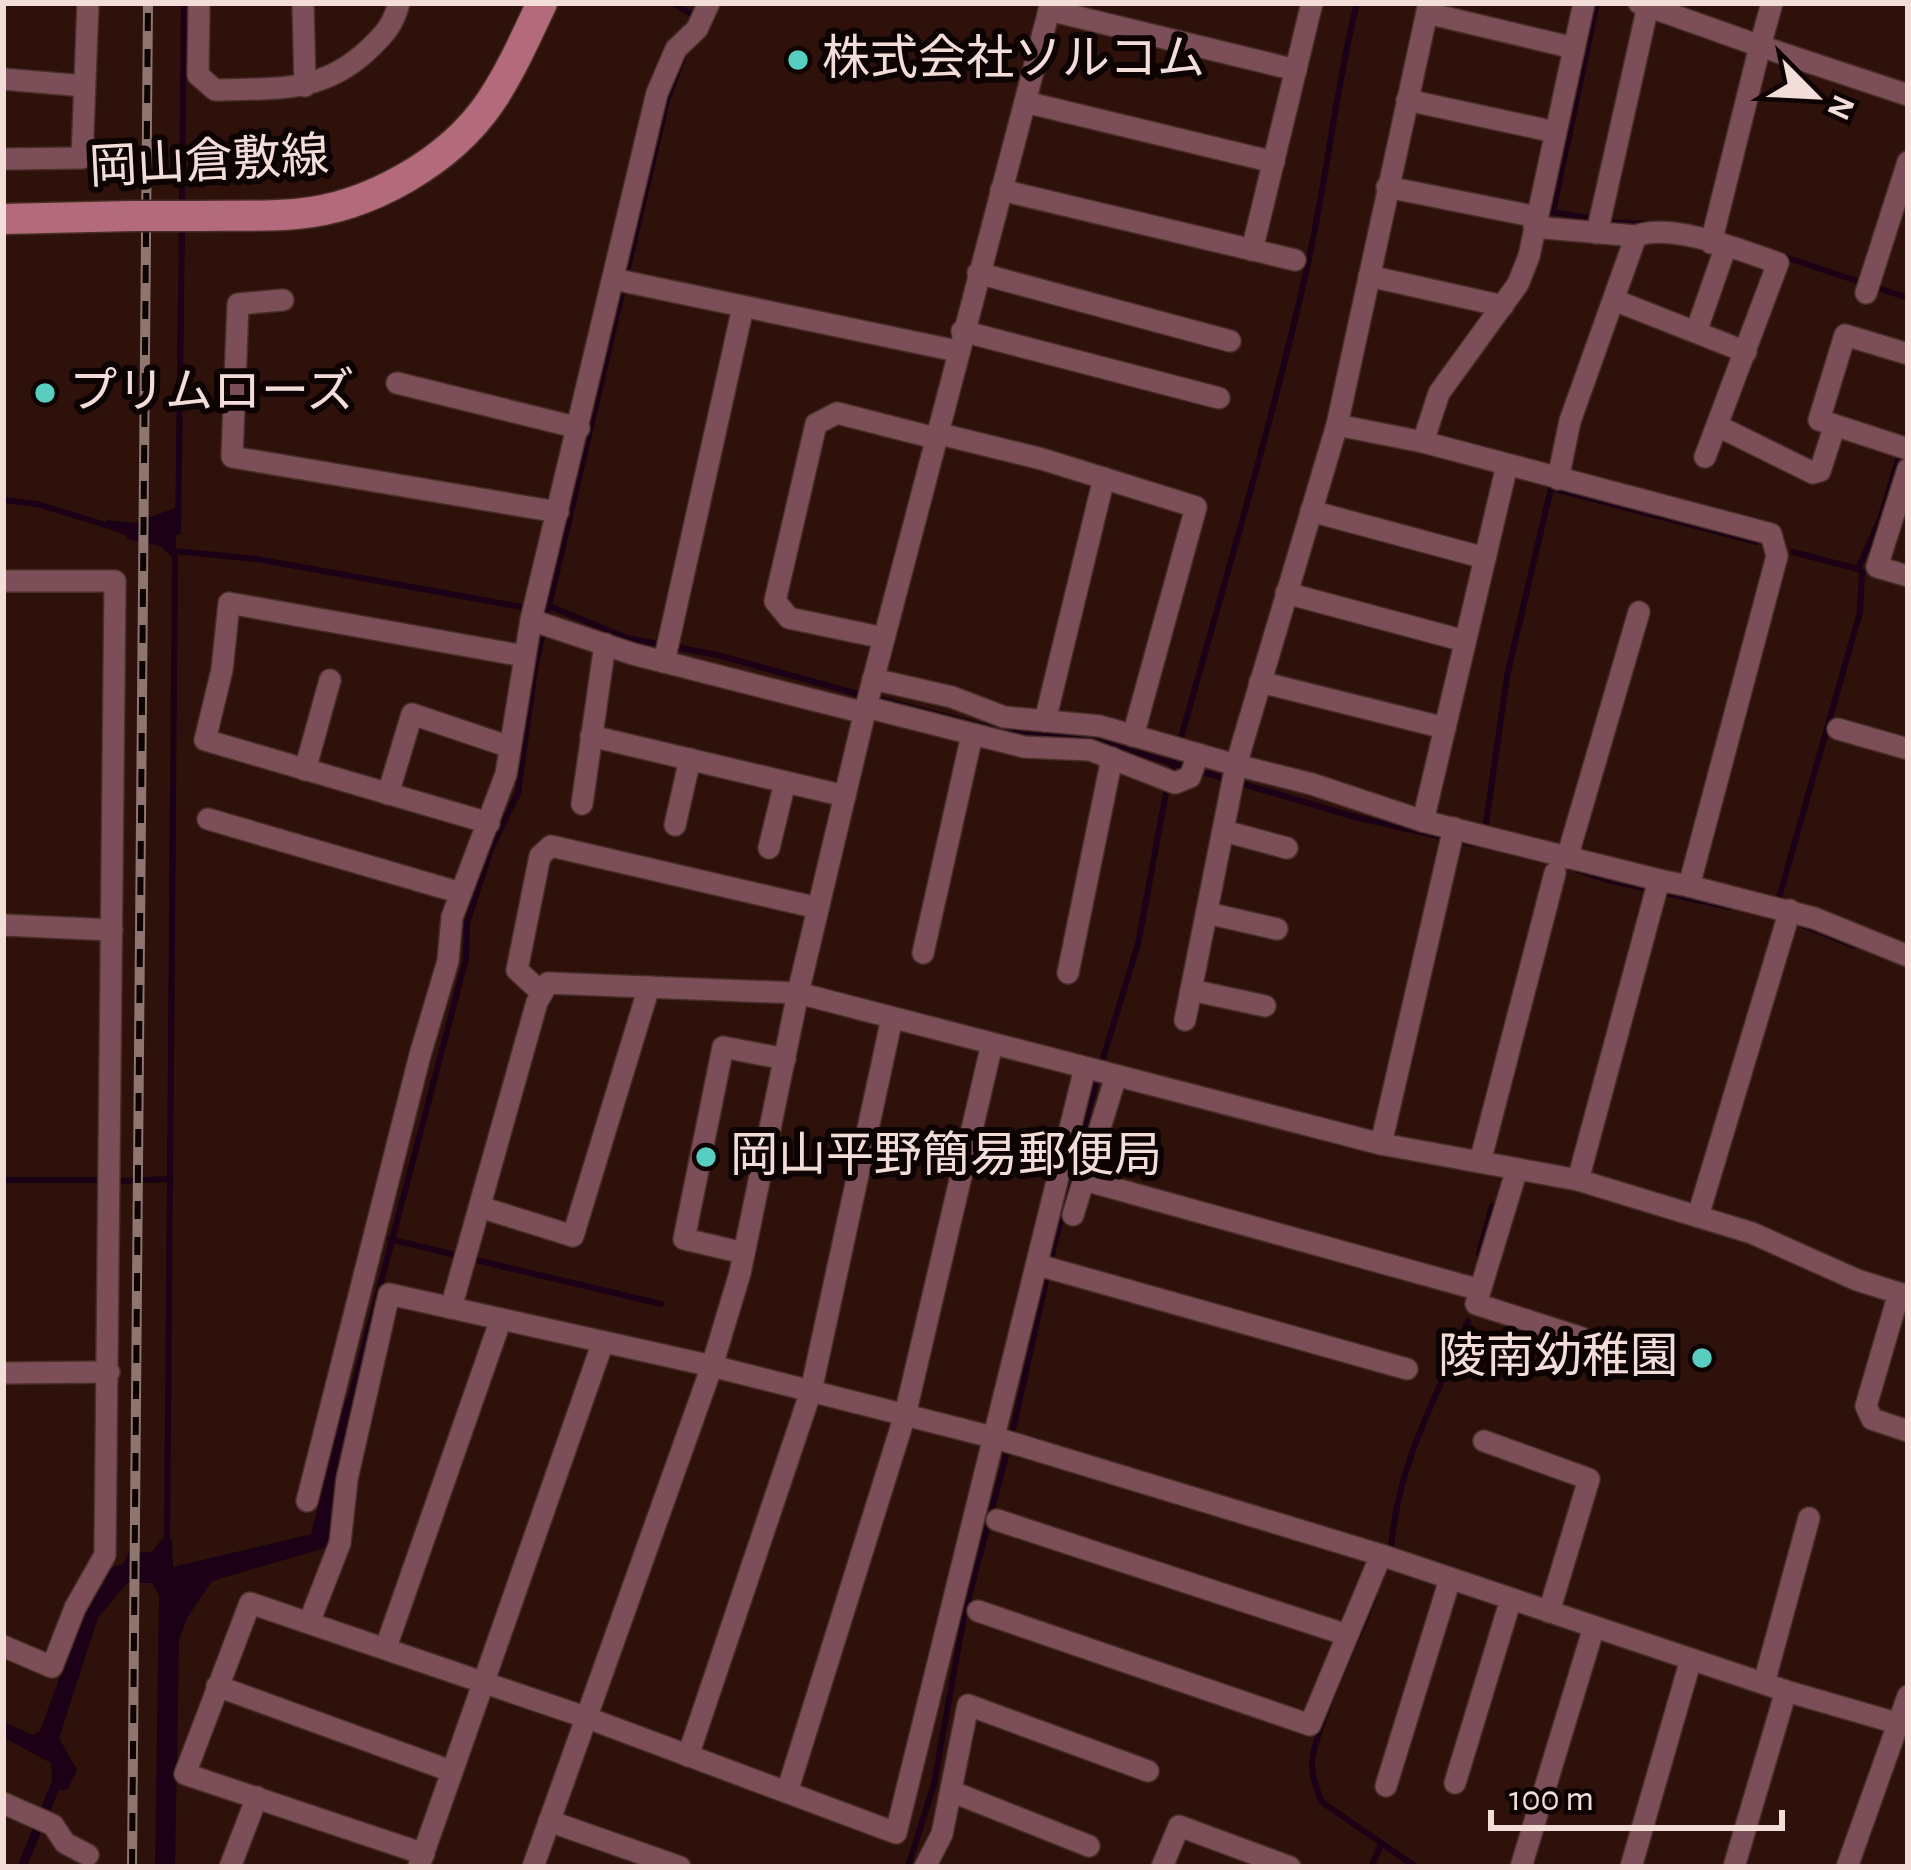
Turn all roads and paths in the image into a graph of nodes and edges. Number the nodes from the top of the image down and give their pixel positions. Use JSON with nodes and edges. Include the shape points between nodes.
{"nodes":[{"id":1,"x":88,"y":3,"type":"edge"},
{"id":2,"x":199,"y":3,"type":"edge"},
{"id":3,"x":303,"y":3,"type":"edge"},
{"id":4,"x":399,"y":3,"type":"edge"},
{"id":5,"x":542,"y":3,"type":"edge"},
{"id":6,"x":709,"y":3,"type":"edge"},
{"id":7,"x":1312,"y":3,"type":"edge"},
{"id":8,"x":1584,"y":3,"type":"edge"},
{"id":9,"x":1772,"y":3,"type":"edge"},
{"id":10,"x":1644,"y":4,"type":"edge"},
{"id":11,"x":1050,"y":7,"type":"edge"},
{"id":12,"x":1428,"y":8,"type":"edge"},
{"id":13,"x":1760,"y":46,"type":"junction"},
{"id":14,"x":1574,"y":48,"type":"junction"},
{"id":15,"x":1296,"y":70,"type":"junction"},
{"id":16,"x":3,"y":79,"type":"edge"},
{"id":17,"x":84,"y":86,"type":"junction"},
{"id":18,"x":305,"y":86,"type":"junction"},
{"id":19,"x":1908,"y":95,"type":"edge"},
{"id":20,"x":1407,"y":100,"type":"junction"},
{"id":21,"x":1024,"y":103,"type":"junction"},
{"id":22,"x":1555,"y":132,"type":"junction"},
{"id":23,"x":3,"y":159,"type":"edge"},
{"id":24,"x":1274,"y":162,"type":"junction"},
{"id":25,"x":1908,"y":162,"type":"edge"},
{"id":26,"x":1388,"y":187,"type":"junction"},
{"id":27,"x":1001,"y":190,"type":"junction"},
{"id":28,"x":3,"y":219,"type":"edge"},
{"id":29,"x":1536,"y":222,"type":"junction"},
{"id":30,"x":1599,"y":225,"type":"junction"},
{"id":31,"x":1636,"y":236,"type":"junction"},
{"id":32,"x":1718,"y":244,"type":"junction"},
{"id":33,"x":1252,"y":250,"type":"junction"},
{"id":34,"x":1295,"y":260,"type":"dead end"},
{"id":35,"x":978,"y":273,"type":"junction"},
{"id":36,"x":1369,"y":276,"type":"junction"},
{"id":37,"x":621,"y":281,"type":"junction"},
{"id":38,"x":1868,"y":288,"type":"dead end"},
{"id":39,"x":283,"y":300,"type":"dead end"},
{"id":40,"x":1614,"y":300,"type":"junction"},
{"id":41,"x":1503,"y":306,"type":"junction"},
{"id":42,"x":743,"y":307,"type":"junction"},
{"id":43,"x":1696,"y":332,"type":"junction"},
{"id":44,"x":960,"y":341,"type":"junction"},
{"id":45,"x":1230,"y":341,"type":"dead end"},
{"id":46,"x":1746,"y":352,"type":"junction"},
{"id":47,"x":1908,"y":354,"type":"edge"},
{"id":48,"x":397,"y":383,"type":"dead end"},
{"id":49,"x":1219,"y":398,"type":"dead end"},
{"id":50,"x":1337,"y":424,"type":"junction"},
{"id":51,"x":1718,"y":426,"type":"junction"},
{"id":52,"x":579,"y":428,"type":"junction"},
{"id":53,"x":1834,"y":428,"type":"junction"},
{"id":54,"x":935,"y":435,"type":"junction"},
{"id":55,"x":1423,"y":442,"type":"junction"},
{"id":56,"x":1904,"y":448,"type":"edge"},
{"id":57,"x":1705,"y":457,"type":"dead end"},
{"id":58,"x":1507,"y":465,"type":"junction"},
{"id":59,"x":1908,"y":469,"type":"edge"},
{"id":60,"x":1103,"y":478,"type":"junction"},
{"id":61,"x":1558,"y":479,"type":"junction"},
{"id":62,"x":1311,"y":511,"type":"junction"},
{"id":63,"x":558,"y":512,"type":"junction"},
{"id":64,"x":1485,"y":558,"type":"junction"},
{"id":65,"x":1908,"y":576,"type":"edge"},
{"id":66,"x":3,"y":581,"type":"edge"},
{"id":67,"x":1286,"y":593,"type":"junction"},
{"id":68,"x":1639,"y":611,"type":"dead end"},
{"id":69,"x":539,"y":616,"type":"junction"},
{"id":70,"x":884,"y":638,"type":"junction"},
{"id":71,"x":1465,"y":641,"type":"junction"},
{"id":72,"x":605,"y":644,"type":"junction"},
{"id":73,"x":667,"y":650,"type":"junction"},
{"id":74,"x":524,"y":656,"type":"junction"},
{"id":75,"x":329,"y":680,"type":"dead end"},
{"id":76,"x":1260,"y":682,"type":"junction"},
{"id":77,"x":868,"y":698,"type":"junction"},
{"id":78,"x":1045,"y":721,"type":"junction"},
{"id":79,"x":1444,"y":728,"type":"junction"},
{"id":80,"x":1838,"y":729,"type":"dead end"},
{"id":81,"x":972,"y":735,"type":"junction"},
{"id":82,"x":591,"y":736,"type":"junction"},
{"id":83,"x":1133,"y":736,"type":"junction"},
{"id":84,"x":510,"y":747,"type":"junction"},
{"id":85,"x":1908,"y":749,"type":"edge"},
{"id":86,"x":1112,"y":758,"type":"junction"},
{"id":87,"x":690,"y":759,"type":"junction"},
{"id":88,"x":1183,"y":764,"type":"junction"},
{"id":89,"x":305,"y":770,"type":"junction"},
{"id":90,"x":1234,"y":776,"type":"junction"},
{"id":91,"x":785,"y":782,"type":"junction"},
{"id":92,"x":388,"y":794,"type":"junction"},
{"id":93,"x":845,"y":796,"type":"junction"},
{"id":94,"x":582,"y":804,"type":"dead end"},
{"id":95,"x":208,"y":819,"type":"dead end"},
{"id":96,"x":1423,"y":820,"type":"junction"},
{"id":97,"x":489,"y":824,"type":"junction"},
{"id":98,"x":675,"y":825,"type":"dead end"},
{"id":99,"x":1224,"y":831,"type":"junction"},
{"id":100,"x":1452,"y":836,"type":"junction"},
{"id":101,"x":769,"y":848,"type":"dead end"},
{"id":102,"x":1287,"y":848,"type":"dead end"},
{"id":103,"x":1561,"y":865,"type":"junction"},
{"id":104,"x":1689,"y":886,"type":"junction"},
{"id":105,"x":1656,"y":888,"type":"junction"},
{"id":106,"x":461,"y":893,"type":"junction"},
{"id":107,"x":818,"y":908,"type":"junction"},
{"id":108,"x":1784,"y":912,"type":"junction"},
{"id":109,"x":1207,"y":914,"type":"junction"},
{"id":110,"x":3,"y":925,"type":"edge"},
{"id":111,"x":1276,"y":929,"type":"dead end"},
{"id":112,"x":112,"y":930,"type":"junction"},
{"id":113,"x":923,"y":953,"type":"dead end"},
{"id":114,"x":1908,"y":956,"type":"edge"},
{"id":115,"x":1068,"y":973,"type":"dead end"},
{"id":116,"x":649,"y":987,"type":"junction"},
{"id":117,"x":1191,"y":990,"type":"junction"},
{"id":118,"x":542,"y":993,"type":"junction"},
{"id":119,"x":798,"y":993,"type":"junction"},
{"id":120,"x":1265,"y":1006,"type":"dead end"},
{"id":121,"x":892,"y":1018,"type":"junction"},
{"id":122,"x":1185,"y":1020,"type":"dead end"},
{"id":123,"x":992,"y":1044,"type":"junction"},
{"id":124,"x":785,"y":1059,"type":"junction"},
{"id":125,"x":1100,"y":1072,"type":"junction"},
{"id":126,"x":1381,"y":1144,"type":"junction"},
{"id":127,"x":1480,"y":1162,"type":"junction"},
{"id":128,"x":1517,"y":1169,"type":"junction"},
{"id":129,"x":1084,"y":1180,"type":"junction"},
{"id":130,"x":1578,"y":1180,"type":"junction"},
{"id":131,"x":480,"y":1207,"type":"junction"},
{"id":132,"x":1073,"y":1215,"type":"dead end"},
{"id":133,"x":1698,"y":1216,"type":"junction"},
{"id":134,"x":744,"y":1253,"type":"junction"},
{"id":135,"x":1046,"y":1267,"type":"junction"},
{"id":136,"x":1480,"y":1290,"type":"junction"},
{"id":137,"x":1904,"y":1294,"type":"edge"},
{"id":138,"x":451,"y":1308,"type":"junction"},
{"id":139,"x":500,"y":1319,"type":"junction"},
{"id":140,"x":1582,"y":1338,"type":"dead end"},
{"id":141,"x":603,"y":1342,"type":"junction"},
{"id":142,"x":712,"y":1366,"type":"junction"},
{"id":143,"x":1407,"y":1369,"type":"dead end"},
{"id":144,"x":109,"y":1372,"type":"junction"},
{"id":145,"x":3,"y":1373,"type":"edge"},
{"id":146,"x":811,"y":1391,"type":"junction"},
{"id":147,"x":904,"y":1415,"type":"junction"},
{"id":148,"x":1908,"y":1431,"type":"edge"},
{"id":149,"x":1005,"y":1441,"type":"junction"},
{"id":150,"x":1484,"y":1441,"type":"dead end"},
{"id":151,"x":307,"y":1501,"type":"dead end"},
{"id":152,"x":1809,"y":1518,"type":"dead end"},
{"id":153,"x":998,"y":1520,"type":"dead end"},
{"id":154,"x":1381,"y":1555,"type":"junction"},
{"id":155,"x":1450,"y":1579,"type":"junction"},
{"id":156,"x":1511,"y":1599,"type":"junction"},
{"id":157,"x":978,"y":1611,"type":"dead end"},
{"id":158,"x":1549,"y":1612,"type":"junction"},
{"id":159,"x":310,"y":1620,"type":"junction"},
{"id":160,"x":1594,"y":1627,"type":"junction"},
{"id":161,"x":1347,"y":1635,"type":"junction"},
{"id":162,"x":3,"y":1646,"type":"edge"},
{"id":163,"x":386,"y":1647,"type":"junction"},
{"id":164,"x":1691,"y":1659,"type":"junction"},
{"id":165,"x":484,"y":1681,"type":"junction"},
{"id":166,"x":1764,"y":1684,"type":"junction"},
{"id":167,"x":217,"y":1686,"type":"junction"},
{"id":168,"x":1786,"y":1691,"type":"junction"},
{"id":169,"x":1908,"y":1696,"type":"edge"},
{"id":170,"x":585,"y":1717,"type":"junction"},
{"id":171,"x":1900,"y":1724,"type":"junction"},
{"id":172,"x":688,"y":1756,"type":"junction"},
{"id":173,"x":451,"y":1771,"type":"junction"},
{"id":174,"x":1148,"y":1771,"type":"dead end"},
{"id":175,"x":1455,"y":1783,"type":"dead end"},
{"id":176,"x":1386,"y":1786,"type":"dead end"},
{"id":177,"x":787,"y":1792,"type":"junction"},
{"id":178,"x":953,"y":1792,"type":"junction"},
{"id":179,"x":257,"y":1797,"type":"junction"},
{"id":180,"x":3,"y":1803,"type":"edge"},
{"id":181,"x":549,"y":1821,"type":"junction"},
{"id":182,"x":1089,"y":1846,"type":"dead end"},
{"id":183,"x":88,"y":1855,"type":"dead end"},
{"id":184,"x":421,"y":1860,"type":"edge"},
{"id":185,"x":230,"y":1867,"type":"edge"},
{"id":186,"x":533,"y":1867,"type":"edge"},
{"id":187,"x":680,"y":1867,"type":"edge"},
{"id":188,"x":925,"y":1867,"type":"edge"},
{"id":189,"x":1162,"y":1867,"type":"edge"},
{"id":190,"x":1290,"y":1867,"type":"edge"},
{"id":191,"x":1521,"y":1867,"type":"edge"},
{"id":192,"x":1631,"y":1867,"type":"edge"},
{"id":193,"x":1734,"y":1867,"type":"edge"},
{"id":194,"x":1847,"y":1867,"type":"edge"}],
"edges":[{"from":1,"to":17,"type":"street"},
{"from":2,"to":18,"type":"street","via":[[198,75],[214,90]]},
{"from":3,"to":18,"type":"street"},
{"from":4,"to":18,"type":"street","via":[[393,26],[346,70]]},
{"from":5,"to":28,"type":"main road","name":"岡山倉敷線","bridge":true,"via":[[488,106],[436,156],[353,202],[299,214]]},
{"from":6,"to":37,"type":"street","via":[[657,93]]},
{"from":7,"to":15,"type":"street"},
{"from":8,"to":14,"type":"street"},
{"from":9,"to":13,"type":"street"},
{"from":10,"to":13,"type":"street"},
{"from":10,"to":30,"type":"street"},
{"from":11,"to":15,"type":"street"},
{"from":11,"to":21,"type":"street"},
{"from":12,"to":14,"type":"street"},
{"from":12,"to":20,"type":"street"},
{"from":13,"to":19,"type":"street"},
{"from":13,"to":32,"type":"street"},
{"from":14,"to":22,"type":"street"},
{"from":15,"to":24,"type":"street"},
{"from":16,"to":17,"type":"street"},
{"from":17,"to":23,"type":"street","via":[[82,158]]},
{"from":20,"to":22,"type":"street"},
{"from":20,"to":26,"type":"street"},
{"from":21,"to":24,"type":"street"},
{"from":21,"to":27,"type":"street"},
{"from":22,"to":29,"type":"street"},
{"from":24,"to":33,"type":"street"},
{"from":25,"to":38,"type":"street"},
{"from":26,"to":29,"type":"street"},
{"from":26,"to":36,"type":"street"},
{"from":27,"to":33,"type":"street"},
{"from":27,"to":35,"type":"street"},
{"from":29,"to":30,"type":"street"},
{"from":29,"to":41,"type":"street"},
{"from":30,"to":31,"type":"street"},
{"from":31,"to":32,"type":"street","via":[[1671,233]]},
{"from":31,"to":40,"type":"street"},
{"from":32,"to":43,"type":"street"},
{"from":32,"to":46,"type":"street","via":[[1778,263]]},
{"from":33,"to":34,"type":"street"},
{"from":35,"to":44,"type":"street"},
{"from":35,"to":45,"type":"street"},
{"from":36,"to":41,"type":"street"},
{"from":36,"to":50,"type":"street"},
{"from":37,"to":42,"type":"street"},
{"from":37,"to":52,"type":"street"},
{"from":39,"to":63,"type":"street","via":[[238,304],[232,457]]},
{"from":40,"to":43,"type":"street"},
{"from":40,"to":61,"type":"street"},
{"from":41,"to":55,"type":"street","via":[[1439,393]]},
{"from":42,"to":44,"type":"street"},
{"from":42,"to":73,"type":"street"},
{"from":43,"to":46,"type":"street"},
{"from":44,"to":49,"type":"street"},
{"from":44,"to":54,"type":"street"},
{"from":46,"to":51,"type":"street"},
{"from":47,"to":53,"type":"street","via":[[1845,335],[1819,420]]},
{"from":48,"to":52,"type":"street"},
{"from":50,"to":55,"type":"street"},
{"from":50,"to":62,"type":"street"},
{"from":51,"to":53,"type":"street","via":[[1813,472]]},
{"from":51,"to":57,"type":"street"},
{"from":52,"to":63,"type":"street"},
{"from":53,"to":56,"type":"street"},
{"from":54,"to":60,"type":"street"},
{"from":54,"to":70,"type":"street"},
{"from":54,"to":70,"type":"street","via":[[837,413],[816,424],[776,601],[788,617]]},
{"from":55,"to":58,"type":"street"},
{"from":58,"to":61,"type":"street"},
{"from":58,"to":64,"type":"street"},
{"from":59,"to":65,"type":"street","via":[[1876,567]]},
{"from":60,"to":78,"type":"street"},
{"from":60,"to":83,"type":"street","via":[[1196,507]]},
{"from":61,"to":104,"type":"street","via":[[1771,534],[1777,556]]},
{"from":62,"to":64,"type":"street"},
{"from":62,"to":67,"type":"street"},
{"from":63,"to":69,"type":"street"},
{"from":64,"to":71,"type":"street"},
{"from":66,"to":112,"type":"street","via":[[115,580]]},
{"from":67,"to":71,"type":"street"},
{"from":67,"to":76,"type":"street"},
{"from":68,"to":103,"type":"street"},
{"from":69,"to":72,"type":"street"},
{"from":69,"to":74,"type":"street"},
{"from":70,"to":77,"type":"street"},
{"from":71,"to":79,"type":"street"},
{"from":72,"to":73,"type":"street"},
{"from":72,"to":82,"type":"street"},
{"from":73,"to":77,"type":"street"},
{"from":74,"to":84,"type":"street"},
{"from":74,"to":89,"type":"street","via":[[229,602],[205,740]]},
{"from":75,"to":89,"type":"street"},
{"from":76,"to":79,"type":"street"},
{"from":76,"to":90,"type":"street"},
{"from":77,"to":78,"type":"street","via":[[952,697],[1004,717]]},
{"from":77,"to":81,"type":"street"},
{"from":77,"to":93,"type":"street"},
{"from":78,"to":83,"type":"street"},
{"from":79,"to":96,"type":"street"},
{"from":80,"to":85,"type":"street"},
{"from":81,"to":86,"type":"street"},
{"from":81,"to":113,"type":"street"},
{"from":82,"to":87,"type":"street"},
{"from":82,"to":94,"type":"street"},
{"from":83,"to":88,"type":"street"},
{"from":84,"to":92,"type":"street","via":[[412,714]]},
{"from":84,"to":97,"type":"street"},
{"from":86,"to":88,"type":"street"},
{"from":86,"to":115,"type":"street"},
{"from":87,"to":91,"type":"street"},
{"from":87,"to":98,"type":"street"},
{"from":88,"to":90,"type":"street"},
{"from":89,"to":92,"type":"street"},
{"from":90,"to":96,"type":"street","via":[[1312,784]]},
{"from":90,"to":99,"type":"street"},
{"from":91,"to":93,"type":"street"},
{"from":91,"to":101,"type":"street"},
{"from":92,"to":97,"type":"street"},
{"from":93,"to":107,"type":"street"},
{"from":95,"to":106,"type":"street"},
{"from":96,"to":100,"type":"street"},
{"from":97,"to":106,"type":"street"},
{"from":99,"to":102,"type":"street"},
{"from":99,"to":109,"type":"street"},
{"from":100,"to":103,"type":"street","via":[[1483,836]]},
{"from":100,"to":126,"type":"street"},
{"from":103,"to":105,"type":"street"},
{"from":103,"to":127,"type":"street"},
{"from":104,"to":105,"type":"street"},
{"from":104,"to":108,"type":"street"},
{"from":105,"to":130,"type":"street"},
{"from":106,"to":151,"type":"street"},
{"from":107,"to":118,"type":"street","via":[[551,846],[540,856],[517,970]]},
{"from":107,"to":119,"type":"street"},
{"from":108,"to":114,"type":"street"},
{"from":108,"to":133,"type":"street"},
{"from":109,"to":111,"type":"street"},
{"from":109,"to":117,"type":"street"},
{"from":110,"to":112,"type":"street"},
{"from":112,"to":144,"type":"street"},
{"from":116,"to":118,"type":"street","via":[[548,983]]},
{"from":116,"to":119,"type":"street"},
{"from":116,"to":131,"type":"street","via":[[573,1236]]},
{"from":117,"to":120,"type":"street"},
{"from":117,"to":122,"type":"street"},
{"from":118,"to":131,"type":"street"},
{"from":119,"to":121,"type":"street"},
{"from":119,"to":124,"type":"street"},
{"from":121,"to":123,"type":"street"},
{"from":121,"to":146,"type":"street"},
{"from":123,"to":125,"type":"street"},
{"from":123,"to":147,"type":"street"},
{"from":124,"to":134,"type":"street"},
{"from":124,"to":134,"type":"street","via":[[723,1047],[684,1239]]},
{"from":125,"to":126,"type":"street"},
{"from":125,"to":129,"type":"street"},
{"from":125,"to":135,"type":"street"},
{"from":126,"to":127,"type":"street"},
{"from":127,"to":128,"type":"street"},
{"from":128,"to":130,"type":"street"},
{"from":128,"to":136,"type":"street"},
{"from":129,"to":132,"type":"street"},
{"from":129,"to":136,"type":"street"},
{"from":130,"to":133,"type":"street"},
{"from":131,"to":138,"type":"street"},
{"from":133,"to":137,"type":"street"},
{"from":134,"to":142,"type":"street"},
{"from":135,"to":143,"type":"street"},
{"from":135,"to":149,"type":"street"},
{"from":136,"to":140,"type":"street","via":[[1475,1304]]},
{"from":137,"to":148,"type":"street","via":[[1866,1406],[1872,1419]]},
{"from":138,"to":139,"type":"street"},
{"from":138,"to":159,"type":"street","via":[[389,1294],[340,1543]]},
{"from":139,"to":141,"type":"street"},
{"from":139,"to":163,"type":"street"},
{"from":141,"to":142,"type":"street"},
{"from":141,"to":165,"type":"street"},
{"from":142,"to":146,"type":"street"},
{"from":142,"to":170,"type":"street"},
{"from":144,"to":145,"type":"street"},
{"from":144,"to":162,"type":"street","via":[[105,1555],[52,1667]]},
{"from":146,"to":147,"type":"street"},
{"from":146,"to":172,"type":"street"},
{"from":147,"to":149,"type":"street"},
{"from":147,"to":177,"type":"street"},
{"from":149,"to":154,"type":"street"},
{"from":149,"to":177,"type":"street","via":[[896,1833]]},
{"from":150,"to":158,"type":"street","via":[[1589,1479]]},
{"from":152,"to":166,"type":"street"},
{"from":153,"to":161,"type":"street"},
{"from":154,"to":155,"type":"street"},
{"from":154,"to":161,"type":"street"},
{"from":155,"to":156,"type":"street"},
{"from":155,"to":176,"type":"street"},
{"from":156,"to":158,"type":"street"},
{"from":156,"to":175,"type":"street"},
{"from":157,"to":161,"type":"street","via":[[1310,1724]]},
{"from":158,"to":160,"type":"street"},
{"from":159,"to":163,"type":"street"},
{"from":159,"to":167,"type":"street","via":[[250,1603]]},
{"from":160,"to":164,"type":"street"},
{"from":160,"to":191,"type":"street"},
{"from":163,"to":165,"type":"street"},
{"from":164,"to":166,"type":"street"},
{"from":164,"to":192,"type":"street"},
{"from":165,"to":170,"type":"street"},
{"from":165,"to":173,"type":"street"},
{"from":166,"to":168,"type":"street"},
{"from":167,"to":173,"type":"street"},
{"from":167,"to":179,"type":"street","via":[[184,1774]]},
{"from":168,"to":171,"type":"street"},
{"from":168,"to":193,"type":"street"},
{"from":169,"to":171,"type":"street"},
{"from":170,"to":172,"type":"street"},
{"from":170,"to":181,"type":"street"},
{"from":171,"to":194,"type":"street"},
{"from":172,"to":177,"type":"street"},
{"from":173,"to":184,"type":"street"},
{"from":174,"to":178,"type":"street","via":[[968,1705]]},
{"from":178,"to":182,"type":"street"},
{"from":178,"to":188,"type":"street"},
{"from":179,"to":184,"type":"street"},
{"from":179,"to":185,"type":"street"},
{"from":180,"to":183,"type":"street"},
{"from":181,"to":186,"type":"street"},
{"from":181,"to":187,"type":"street"},
{"from":189,"to":190,"type":"street","via":[[1179,1826]]}]}
